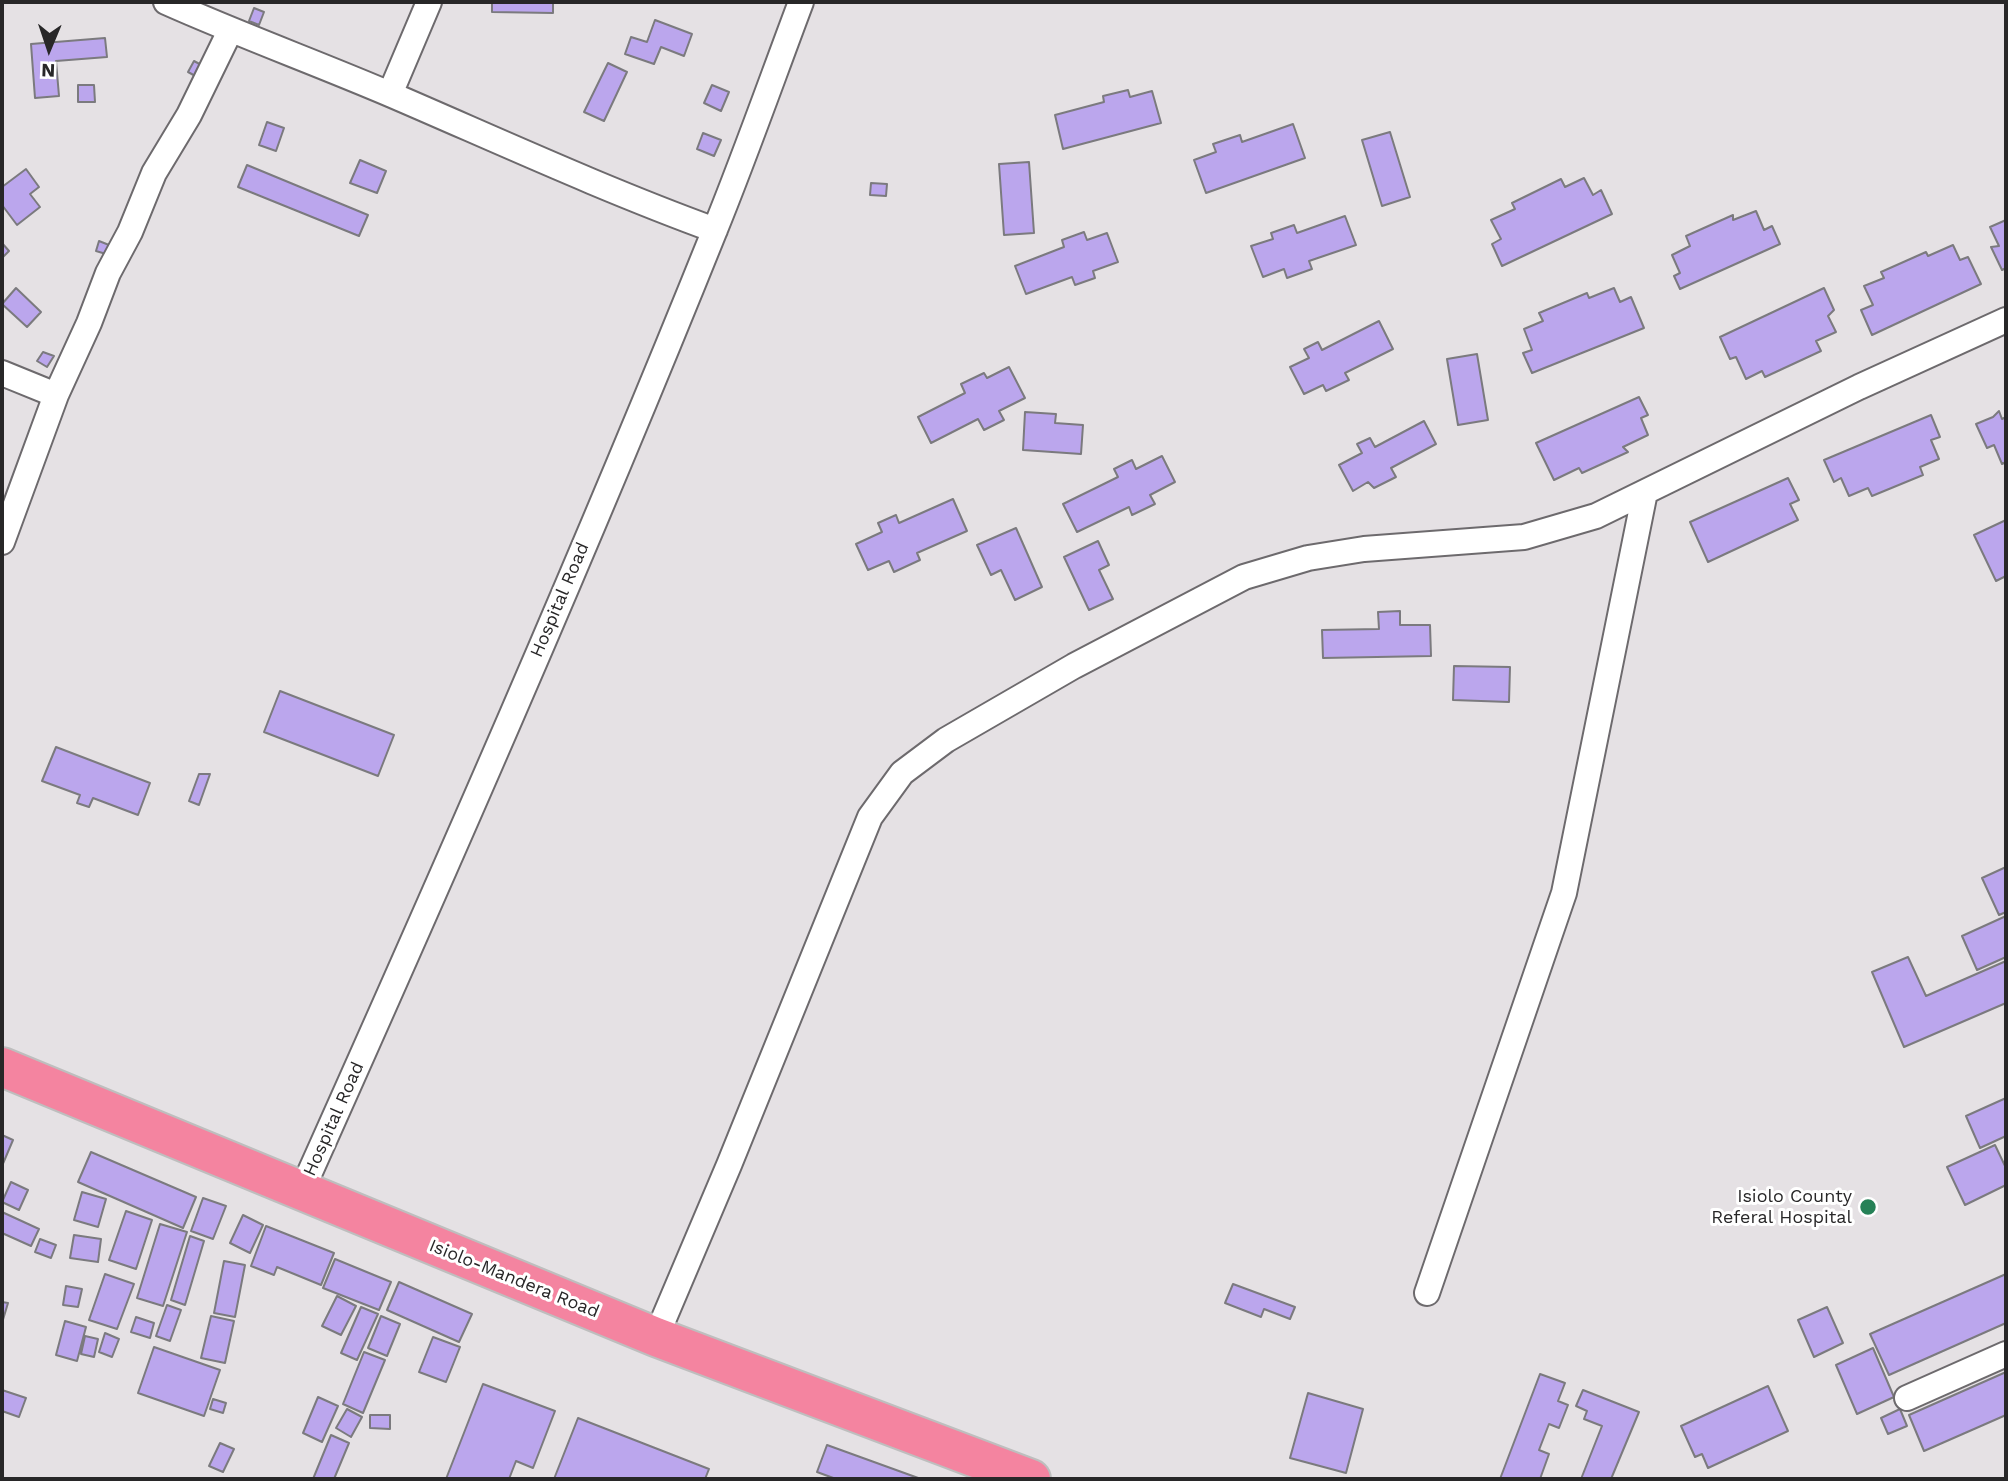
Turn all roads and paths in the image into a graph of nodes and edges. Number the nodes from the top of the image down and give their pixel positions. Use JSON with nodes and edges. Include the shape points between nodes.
{"nodes":[{"id":1,"x":166,"y":2,"type":"edge"},
{"id":2,"x":429,"y":2,"type":"edge"},
{"id":3,"x":801,"y":2,"type":"edge"},
{"id":4,"x":230,"y":30,"type":"junction"},
{"id":5,"x":390,"y":94,"type":"junction"},
{"id":6,"x":715,"y":230,"type":"junction"},
{"id":7,"x":2006,"y":320,"type":"edge"},
{"id":8,"x":2,"y":373,"type":"edge"},
{"id":9,"x":57,"y":395,"type":"junction"},
{"id":10,"x":1645,"y":492,"type":"junction"},
{"id":11,"x":2,"y":542,"type":"edge"},
{"id":12,"x":2,"y":1067,"type":"edge"},
{"id":13,"x":302,"y":1190,"type":"junction"},
{"id":14,"x":1427,"y":1293,"type":"dead end"},
{"id":15,"x":656,"y":1337,"type":"junction"},
{"id":16,"x":2006,"y":1354,"type":"edge"},
{"id":17,"x":1907,"y":1398,"type":"dead end"},
{"id":18,"x":1031,"y":1479,"type":"edge"}],
"edges":[{"from":1,"to":4,"type":"street"},
{"from":2,"to":5,"type":"street"},
{"from":3,"to":6,"type":"street","name":"Hospital Road"},
{"from":4,"to":5,"type":"street"},
{"from":4,"to":9,"type":"street","via":[[189,115],[154,173]]},
{"from":5,"to":6,"type":"street"},
{"from":6,"to":13,"type":"street","name":"Hospital Road","via":[[463,832]]},
{"from":7,"to":10,"type":"street"},
{"from":8,"to":9,"type":"street"},
{"from":9,"to":11,"type":"street"},
{"from":10,"to":14,"type":"street","via":[[1564,893]]},
{"from":10,"to":15,"type":"street","via":[[1596,516],[1524,537],[1363,549],[1308,558],[1244,577],[1074,666],[946,740],[902,773],[870,817]]},
{"from":12,"to":13,"type":"highway","name":"Isiolo-Mandera Road"},
{"from":13,"to":15,"type":"highway","name":"Isiolo-Mandera Road"},
{"from":15,"to":18,"type":"highway","name":"Isiolo-Mandera Road"},
{"from":16,"to":17,"type":"street"}]}
